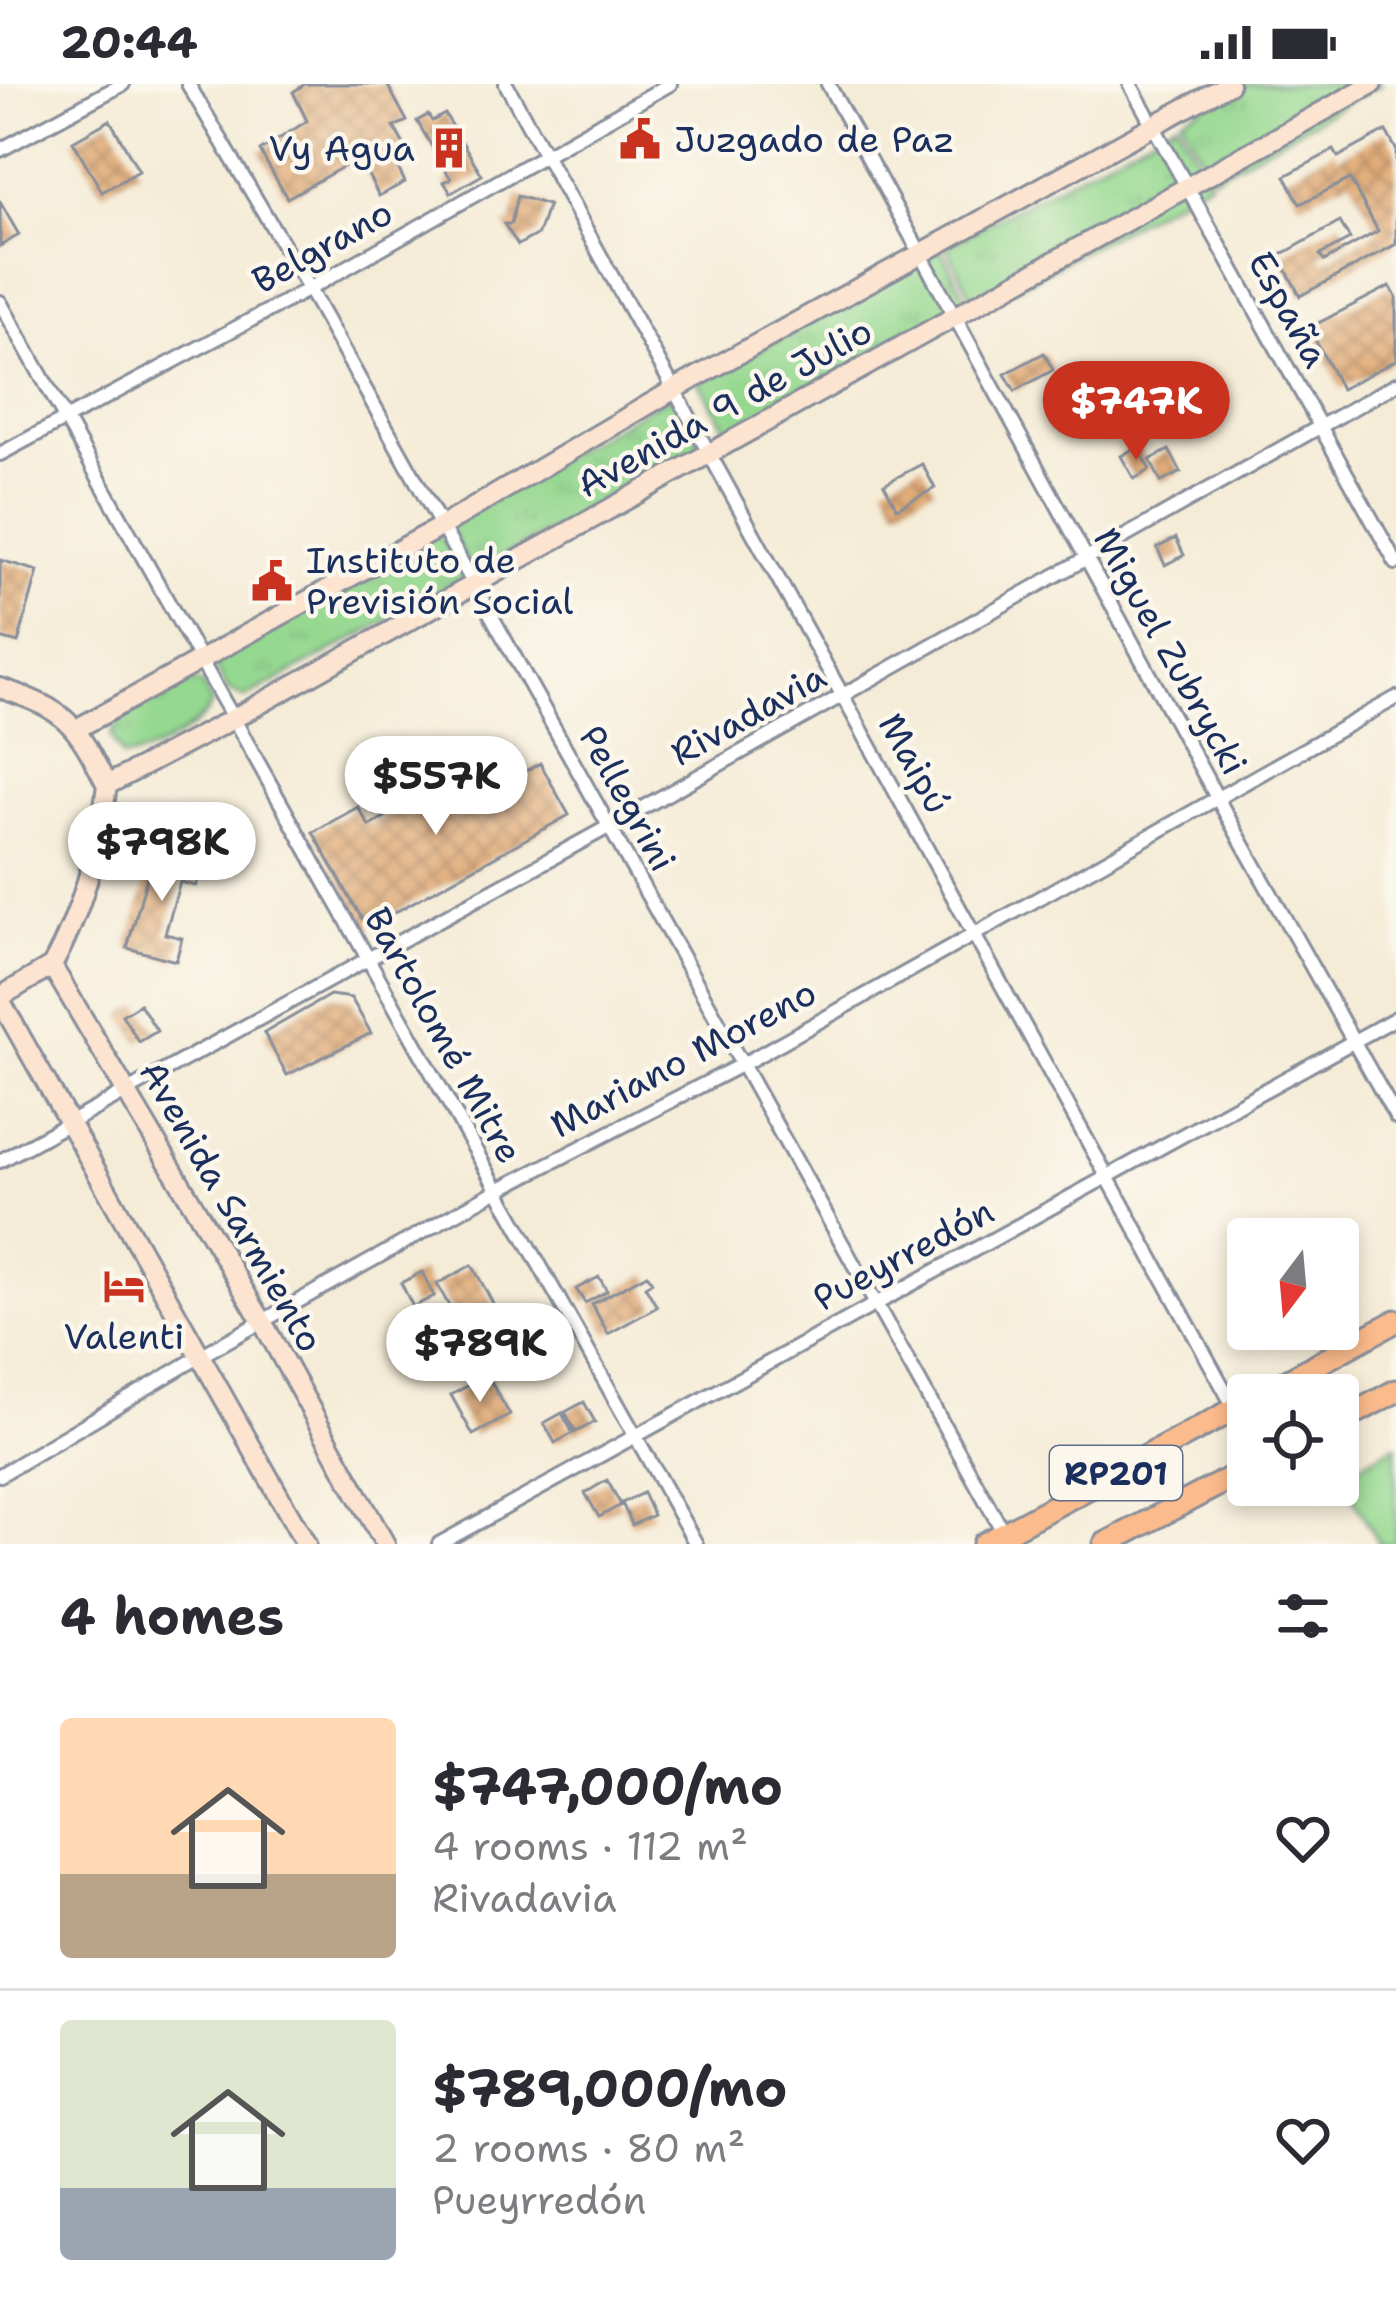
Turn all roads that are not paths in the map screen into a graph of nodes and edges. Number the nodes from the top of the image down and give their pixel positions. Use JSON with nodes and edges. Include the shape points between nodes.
{"nodes":[{"id":1,"x":122,"y":84,"type":"edge"},
{"id":2,"x":188,"y":84,"type":"edge"},
{"id":3,"x":506,"y":84,"type":"edge"},
{"id":4,"x":670,"y":84,"type":"edge"},
{"id":5,"x":828,"y":84,"type":"edge"},
{"id":6,"x":1130,"y":84,"type":"edge"},
{"id":7,"x":1229,"y":84,"type":"edge"},
{"id":8,"x":1372,"y":84,"type":"edge"},
{"id":9,"x":1153,"y":126,"type":"junction"},
{"id":10,"x":0,"y":150,"type":"edge"},
{"id":11,"x":546,"y":153,"type":"junction"},
{"id":12,"x":1187,"y":187,"type":"junction"},
{"id":13,"x":922,"y":252,"type":"junction"},
{"id":14,"x":309,"y":289,"type":"junction"},
{"id":15,"x":0,"y":302,"type":"edge"},
{"id":16,"x":954,"y":317,"type":"junction"},
{"id":17,"x":1396,"y":385,"type":"edge"},
{"id":18,"x":675,"y":389,"type":"junction"},
{"id":19,"x":64,"y":419,"type":"junction"},
{"id":20,"x":1320,"y":427,"type":"junction"},
{"id":21,"x":712,"y":452,"type":"junction"},
{"id":22,"x":0,"y":454,"type":"edge"},
{"id":23,"x":442,"y":526,"type":"junction"},
{"id":24,"x":1086,"y":558,"type":"junction"},
{"id":25,"x":1396,"y":563,"type":"edge"},
{"id":26,"x":474,"y":584,"type":"junction"},
{"id":27,"x":198,"y":660,"type":"junction"},
{"id":28,"x":0,"y":688,"type":"edge"},
{"id":29,"x":843,"y":696,"type":"junction"},
{"id":30,"x":1396,"y":698,"type":"edge"},
{"id":31,"x":232,"y":721,"type":"junction"},
{"id":32,"x":78,"y":728,"type":"junction"},
{"id":33,"x":107,"y":785,"type":"junction"},
{"id":34,"x":1216,"y":796,"type":"junction"},
{"id":35,"x":610,"y":826,"type":"junction"},
{"id":36,"x":974,"y":932,"type":"junction"},
{"id":37,"x":369,"y":959,"type":"junction"},
{"id":38,"x":52,"y":966,"type":"junction"},
{"id":39,"x":0,"y":999,"type":"edge"},
{"id":40,"x":1396,"y":1018,"type":"edge"},
{"id":41,"x":1354,"y":1041,"type":"junction"},
{"id":42,"x":743,"y":1064,"type":"junction"},
{"id":43,"x":128,"y":1091,"type":"junction"},
{"id":44,"x":1396,"y":1117,"type":"edge"},
{"id":45,"x":70,"y":1121,"type":"junction"},
{"id":46,"x":0,"y":1161,"type":"edge"},
{"id":47,"x":1109,"y":1178,"type":"junction"},
{"id":48,"x":496,"y":1191,"type":"junction"},
{"id":49,"x":876,"y":1302,"type":"junction"},
{"id":50,"x":1396,"y":1321,"type":"edge"},
{"id":51,"x":263,"y":1323,"type":"junction"},
{"id":52,"x":202,"y":1355,"type":"junction"},
{"id":53,"x":1299,"y":1374,"type":"edge"},
{"id":54,"x":1227,"y":1380,"type":"edge"},
{"id":55,"x":1396,"y":1391,"type":"edge"},
{"id":56,"x":1359,"y":1411,"type":"edge"},
{"id":57,"x":1227,"y":1414,"type":"edge"},
{"id":58,"x":636,"y":1437,"type":"junction"},
{"id":59,"x":0,"y":1475,"type":"edge"},
{"id":60,"x":1227,"y":1480,"type":"edge"},
{"id":61,"x":1007,"y":1538,"type":"edge"},
{"id":62,"x":306,"y":1544,"type":"edge"},
{"id":63,"x":386,"y":1544,"type":"edge"},
{"id":64,"x":440,"y":1544,"type":"edge"},
{"id":65,"x":696,"y":1544,"type":"edge"},
{"id":66,"x":984,"y":1544,"type":"edge"},
{"id":67,"x":1105,"y":1544,"type":"edge"}],
"edges":[{"from":1,"to":10,"type":"street"},
{"from":2,"to":14,"type":"street","name":"Pellegrini"},
{"from":3,"to":11,"type":"street","name":"Maipú"},
{"from":4,"to":11,"type":"street","name":"Belgrano"},
{"from":5,"to":13,"type":"street","name":"Miguel Zubrycki"},
{"from":6,"to":9,"type":"street","name":"España"},
{"from":7,"to":9,"type":"main road","name":"Avenida 9 de Julio"},
{"from":8,"to":12,"type":"main road","name":"Avenida 9 de Julio"},
{"from":9,"to":12,"type":"street","name":"España"},
{"from":9,"to":13,"type":"main road","name":"Avenida 9 de Julio"},
{"from":11,"to":14,"type":"street","name":"Belgrano"},
{"from":11,"to":18,"type":"street","name":"Maipú"},
{"from":12,"to":16,"type":"main road","name":"Avenida 9 de Julio"},
{"from":12,"to":20,"type":"street","name":"España"},
{"from":13,"to":16,"type":"street","name":"Miguel Zubrycki"},
{"from":13,"to":18,"type":"main road","name":"Avenida 9 de Julio"},
{"from":14,"to":19,"type":"street","name":"Belgrano"},
{"from":14,"to":23,"type":"street","name":"Pellegrini"},
{"from":15,"to":19,"type":"street","name":"Bartolomé Mitre"},
{"from":16,"to":21,"type":"main road","name":"Avenida 9 de Julio"},
{"from":16,"to":24,"type":"street","name":"Miguel Zubrycki"},
{"from":17,"to":20,"type":"street","name":"Rivadavia"},
{"from":18,"to":21,"type":"street","name":"Maipú"},
{"from":18,"to":23,"type":"main road","name":"Avenida 9 de Julio"},
{"from":19,"to":22,"type":"street","name":"Belgrano"},
{"from":19,"to":27,"type":"street","name":"Bartolomé Mitre"},
{"from":20,"to":24,"type":"street","name":"Rivadavia"},
{"from":20,"to":25,"type":"street","name":"España"},
{"from":21,"to":26,"type":"main road","name":"Avenida 9 de Julio"},
{"from":21,"to":29,"type":"street","name":"Maipú"},
{"from":23,"to":26,"type":"street","name":"Pellegrini"},
{"from":23,"to":27,"type":"main road","name":"Avenida 9 de Julio"},
{"from":24,"to":29,"type":"street","name":"Rivadavia"},
{"from":24,"to":34,"type":"street","name":"Miguel Zubrycki"},
{"from":26,"to":31,"type":"main road","name":"Avenida 9 de Julio"},
{"from":26,"to":35,"type":"street","name":"Pellegrini"},
{"from":27,"to":31,"type":"street","name":"Bartolomé Mitre"},
{"from":27,"to":32,"type":"main road","name":"Avenida 9 de Julio"},
{"from":28,"to":32,"type":"main road"},
{"from":29,"to":35,"type":"street","name":"Rivadavia"},
{"from":29,"to":36,"type":"street","name":"Maipú"},
{"from":30,"to":34,"type":"street","name":"Mariano Moreno"},
{"from":31,"to":33,"type":"main road","name":"Avenida 9 de Julio"},
{"from":31,"to":37,"type":"street","name":"Bartolomé Mitre"},
{"from":32,"to":33,"type":"main road"},
{"from":33,"to":38,"type":"main road","via":[[87,890]]},
{"from":34,"to":36,"type":"street","name":"Mariano Moreno"},
{"from":34,"to":41,"type":"street","name":"Miguel Zubrycki"},
{"from":35,"to":37,"type":"street","name":"Rivadavia"},
{"from":35,"to":42,"type":"street","name":"Pellegrini"},
{"from":36,"to":42,"type":"street","name":"Mariano Moreno"},
{"from":36,"to":47,"type":"street","name":"Maipú"},
{"from":37,"to":43,"type":"street","name":"Rivadavia"},
{"from":37,"to":48,"type":"street","name":"Bartolomé Mitre"},
{"from":38,"to":39,"type":"main road"},
{"from":38,"to":43,"type":"main road","name":"Avenida Sarmiento"},
{"from":39,"to":45,"type":"main road"},
{"from":40,"to":41,"type":"street","name":"Pueyrredón"},
{"from":41,"to":44,"type":"street","name":"Miguel Zubrycki"},
{"from":41,"to":47,"type":"street","name":"Pueyrredón"},
{"from":42,"to":48,"type":"street","name":"Mariano Moreno"},
{"from":42,"to":49,"type":"street","name":"Pellegrini"},
{"from":43,"to":45,"type":"street","name":"Rivadavia"},
{"from":43,"to":51,"type":"main road","name":"Avenida Sarmiento"},
{"from":45,"to":46,"type":"street","name":"Rivadavia"},
{"from":45,"to":52,"type":"main road"},
{"from":47,"to":49,"type":"street","name":"Pueyrredón"},
{"from":47,"to":54,"type":"street","name":"Maipú"},
{"from":48,"to":51,"type":"street","name":"Mariano Moreno"},
{"from":48,"to":58,"type":"street","name":"Bartolomé Mitre"},
{"from":49,"to":58,"type":"street","name":"Pueyrredón"},
{"from":49,"to":61,"type":"street","name":"Pellegrini"},
{"from":50,"to":53,"type":"main road"},
{"from":51,"to":52,"type":"street","name":"Mariano Moreno"},
{"from":51,"to":63,"type":"main road","name":"Avenida Sarmiento"},
{"from":52,"to":59,"type":"street","name":"Mariano Moreno"},
{"from":52,"to":62,"type":"main road"},
{"from":55,"to":56,"type":"main road"},
{"from":57,"to":61,"type":"main road","number":"RP201"},
{"from":58,"to":64,"type":"street","name":"Pueyrredón"},
{"from":58,"to":65,"type":"street","name":"Bartolomé Mitre"},
{"from":60,"to":67,"type":"main road","number":"RP201"},
{"from":61,"to":66,"type":"main road","number":"RP201"}]}
